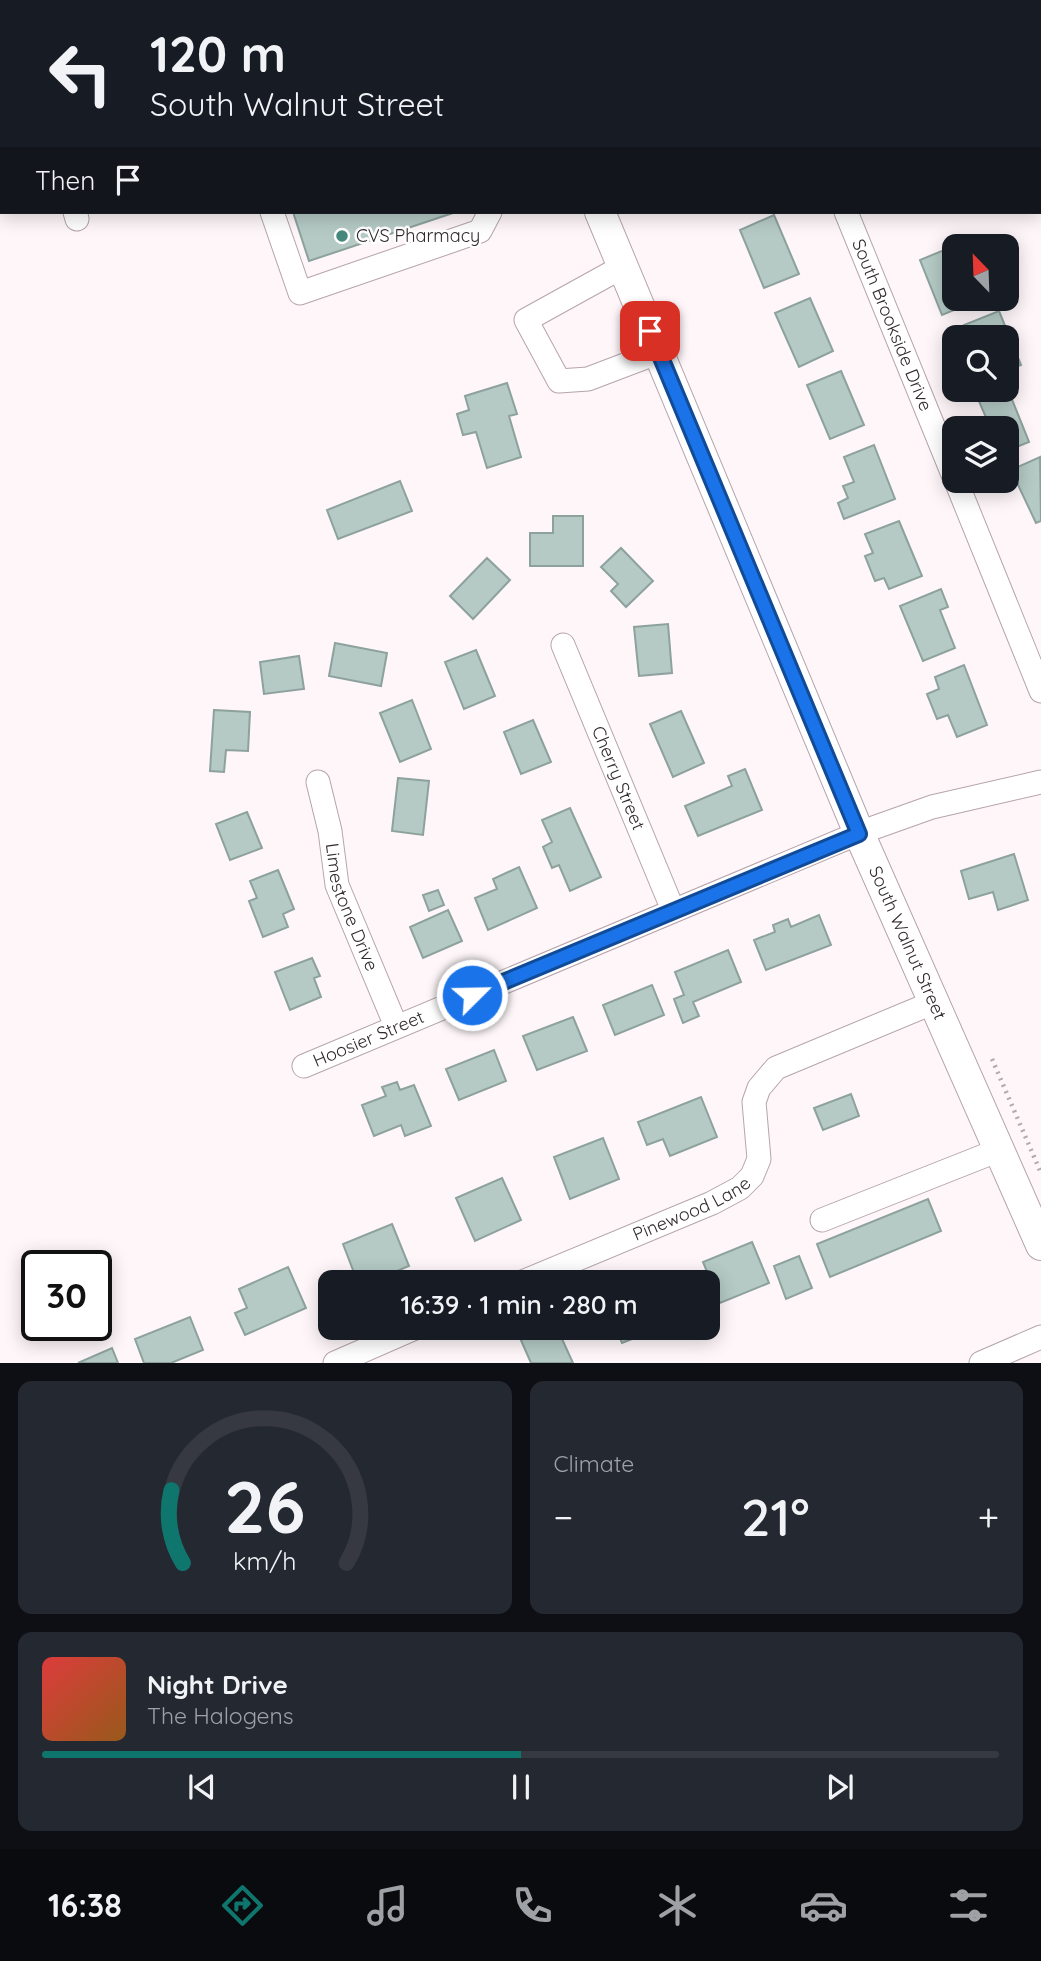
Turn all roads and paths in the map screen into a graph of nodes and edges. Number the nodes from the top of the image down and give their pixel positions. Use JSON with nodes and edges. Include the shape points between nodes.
{"nodes":[{"id":1,"x":273,"y":214,"type":"edge"},
{"id":2,"x":488,"y":214,"type":"edge"},
{"id":3,"x":601,"y":214,"type":"edge"},
{"id":4,"x":847,"y":214,"type":"edge"},
{"id":5,"x":622,"y":267,"type":"junction"},
{"id":6,"x":659,"y":352,"type":"junction"},
{"id":7,"x":942,"y":447,"type":"edge"},
{"id":8,"x":961,"y":493,"type":"edge"},
{"id":9,"x":563,"y":645,"type":"dead end"},
{"id":10,"x":1041,"y":691,"type":"edge"},
{"id":11,"x":318,"y":782,"type":"dead end"},
{"id":12,"x":1041,"y":782,"type":"edge"},
{"id":13,"x":859,"y":834,"type":"junction"},
{"id":14,"x":673,"y":911,"type":"junction"},
{"id":15,"x":932,"y":1003,"type":"junction"},
{"id":16,"x":396,"y":1026,"type":"junction"},
{"id":17,"x":992,"y":1059,"type":"dead end"},
{"id":18,"x":304,"y":1066,"type":"dead end"},
{"id":19,"x":999,"y":1150,"type":"junction"},
{"id":20,"x":1041,"y":1173,"type":"edge"},
{"id":21,"x":822,"y":1220,"type":"dead end"},
{"id":22,"x":1041,"y":1245,"type":"edge"},
{"id":23,"x":551,"y":1270,"type":"edge"},
{"id":24,"x":1041,"y":1337,"type":"edge"},
{"id":25,"x":388,"y":1340,"type":"edge"},
{"id":26,"x":335,"y":1363,"type":"edge"},
{"id":27,"x":981,"y":1363,"type":"edge"}],
"edges":[{"from":1,"to":2,"type":"street","via":[[300,293],[480,231]]},
{"from":3,"to":5,"type":"main road","name":"South Walnut Street"},
{"from":4,"to":7,"type":"street","name":"South Brookside Drive"},
{"from":5,"to":6,"type":"main road","name":"South Walnut Street"},
{"from":5,"to":6,"type":"street","via":[[526,320],[559,381],[588,379]]},
{"from":6,"to":13,"type":"main road","name":"South Walnut Street"},
{"from":8,"to":10,"type":"street","name":"South Brookside Drive"},
{"from":9,"to":14,"type":"street","name":"Cherry Street"},
{"from":11,"to":16,"type":"street","name":"Limestone Drive","via":[[337,885]]},
{"from":12,"to":13,"type":"street","name":"Hoosier Street","via":[[932,807]]},
{"from":13,"to":14,"type":"street","name":"Hoosier Street"},
{"from":13,"to":15,"type":"main road","name":"South Walnut Street"},
{"from":14,"to":16,"type":"street","name":"Hoosier Street"},
{"from":15,"to":19,"type":"main road","name":"South Walnut Street"},
{"from":15,"to":23,"type":"street","name":"Pinewood Lane","via":[[776,1068],[754,1102],[759,1159],[740,1188]]},
{"from":16,"to":18,"type":"street","name":"Hoosier Street"},
{"from":17,"to":20,"type":"path"},
{"from":19,"to":21,"type":"street"},
{"from":19,"to":22,"type":"main road","name":"South Walnut Street"},
{"from":24,"to":27,"type":"street"},
{"from":25,"to":26,"type":"street"}]}
